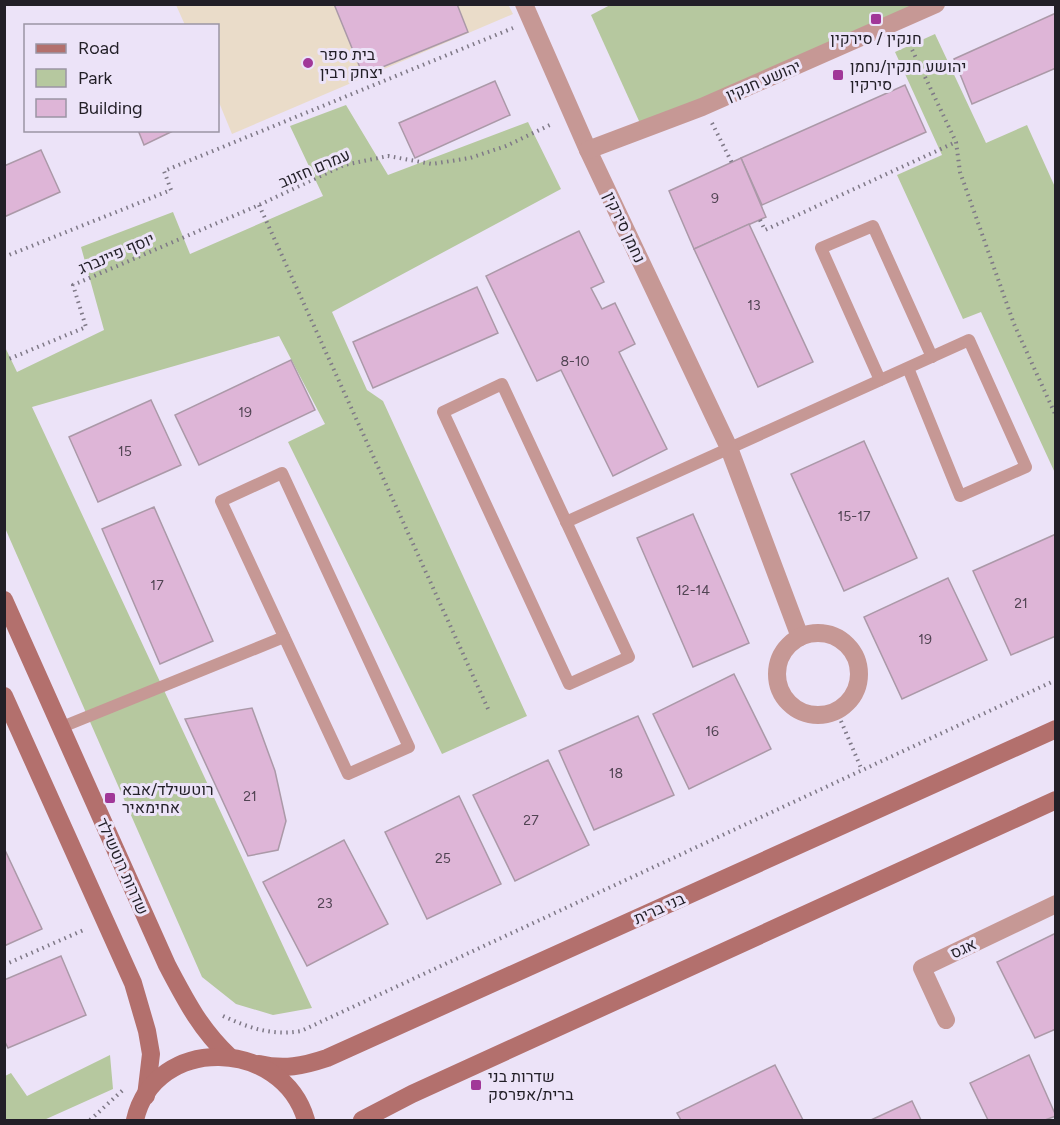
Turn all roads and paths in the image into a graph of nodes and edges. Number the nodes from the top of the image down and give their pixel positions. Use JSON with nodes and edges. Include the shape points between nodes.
{"nodes":[{"id":1,"x":524,"y":4,"type":"edge"},
{"id":2,"x":936,"y":4,"type":"edge"},
{"id":3,"x":513,"y":28,"type":"dead end"},
{"id":4,"x":904,"y":33,"type":"dead end"},
{"id":5,"x":710,"y":117,"type":"dead end"},
{"id":6,"x":552,"y":124,"type":"dead end"},
{"id":7,"x":956,"y":142,"type":"junction"},
{"id":8,"x":588,"y":150,"type":"junction"},
{"id":9,"x":732,"y":163,"type":"dead end"},
{"id":10,"x":259,"y":205,"type":"junction"},
{"id":11,"x":760,"y":220,"type":"dead end"},
{"id":12,"x":4,"y":257,"type":"edge"},
{"id":13,"x":932,"y":357,"type":"junction"},
{"id":14,"x":4,"y":361,"type":"edge"},
{"id":15,"x":908,"y":368,"type":"junction"},
{"id":16,"x":880,"y":380,"type":"junction"},
{"id":17,"x":1056,"y":416,"type":"edge"},
{"id":18,"x":729,"y":448,"type":"junction"},
{"id":19,"x":566,"y":522,"type":"junction"},
{"id":20,"x":4,"y":600,"type":"edge"},
{"id":21,"x":284,"y":637,"type":"junction"},
{"id":22,"x":800,"y":637,"type":"junction"},
{"id":23,"x":1056,"y":680,"type":"edge"},
{"id":24,"x":4,"y":696,"type":"edge"},
{"id":25,"x":489,"y":711,"type":"dead end"},
{"id":26,"x":841,"y":722,"type":"dead end"},
{"id":27,"x":62,"y":727,"type":"junction"},
{"id":28,"x":1056,"y":729,"type":"edge"},
{"id":29,"x":861,"y":768,"type":"junction"},
{"id":30,"x":1056,"y":800,"type":"edge"},
{"id":31,"x":1056,"y":904,"type":"edge"},
{"id":32,"x":87,"y":928,"type":"dead end"},
{"id":33,"x":4,"y":964,"type":"edge"},
{"id":34,"x":216,"y":1014,"type":"dead end"},
{"id":35,"x":946,"y":1020,"type":"dead end"},
{"id":36,"x":229,"y":1056,"type":"junction"},
{"id":37,"x":259,"y":1064,"type":"junction"},
{"id":38,"x":128,"y":1086,"type":"dead end"},
{"id":39,"x":146,"y":1096,"type":"junction"},
{"id":40,"x":134,"y":1119,"type":"edge"},
{"id":41,"x":90,"y":1120,"type":"edge"},
{"id":42,"x":306,"y":1120,"type":"edge"},
{"id":43,"x":362,"y":1120,"type":"edge"}],
"edges":[{"from":1,"to":8,"type":"street","name":"נחמן סירקין"},
{"from":2,"to":8,"type":"street","name":"יהושע חנקין","via":[[702,107]]},
{"from":3,"to":12,"type":"path","via":[[164,171],[171,190]]},
{"from":4,"to":7,"type":"path"},
{"from":5,"to":9,"type":"path"},
{"from":6,"to":10,"type":"path","name":"עמרם חזנוב","via":[[470,158],[432,164],[388,156],[344,165]]},
{"from":7,"to":11,"type":"path","via":[[765,230]]},
{"from":7,"to":17,"type":"path","via":[[960,172],[1014,324]]},
{"from":8,"to":18,"type":"street","name":"נחמן סירקין"},
{"from":10,"to":14,"type":"path","name":"יוסף פיינברג","via":[[72,285],[86,327]]},
{"from":10,"to":25,"type":"path"},
{"from":13,"to":15,"type":"lane"},
{"from":13,"to":15,"type":"lane","via":[[969,340],[1026,467],[960,496]]},
{"from":13,"to":16,"type":"lane","via":[[873,226],[821,248]]},
{"from":15,"to":16,"type":"lane"},
{"from":16,"to":18,"type":"lane"},
{"from":18,"to":19,"type":"lane"},
{"from":18,"to":22,"type":"street","name":"נחמן סירקין"},
{"from":19,"to":19,"type":"lane","via":[[502,384],[443,412],[569,684],[629,657]]},
{"from":20,"to":27,"type":"main road","name":"שדרות רוטשילד"},
{"from":21,"to":21,"type":"lane","via":[[348,774],[409,747],[282,473],[221,501]]},
{"from":21,"to":27,"type":"lane"},
{"from":22,"to":22,"type":"street","via":[[781,655],[777,681],[782,694],[790,704],[808,713],[828,713],[840,708],[857,687],[856,660],[849,648],[833,636],[813,633]]},
{"from":23,"to":29,"type":"path"},
{"from":24,"to":39,"type":"main road","via":[[133,983],[151,1054]]},
{"from":26,"to":29,"type":"path"},
{"from":27,"to":36,"type":"main road","name":"שדרות רוטשילד","via":[[167,965],[194,1017]]},
{"from":28,"to":37,"type":"main road","name":"בני ברית","via":[[327,1058],[278,1068]]},
{"from":29,"to":34,"type":"path","via":[[301,1031],[281,1034],[249,1028]]},
{"from":30,"to":43,"type":"main road"},
{"from":31,"to":35,"type":"street","name":"אגס","via":[[922,968]]},
{"from":32,"to":33,"type":"path"},
{"from":36,"to":37,"type":"main road"},
{"from":36,"to":39,"type":"main road","via":[[205,1057],[182,1064],[161,1078]]},
{"from":37,"to":42,"type":"main road","via":[[284,1081],[302,1106]]},
{"from":38,"to":41,"type":"path"},
{"from":39,"to":40,"type":"main road"}]}
